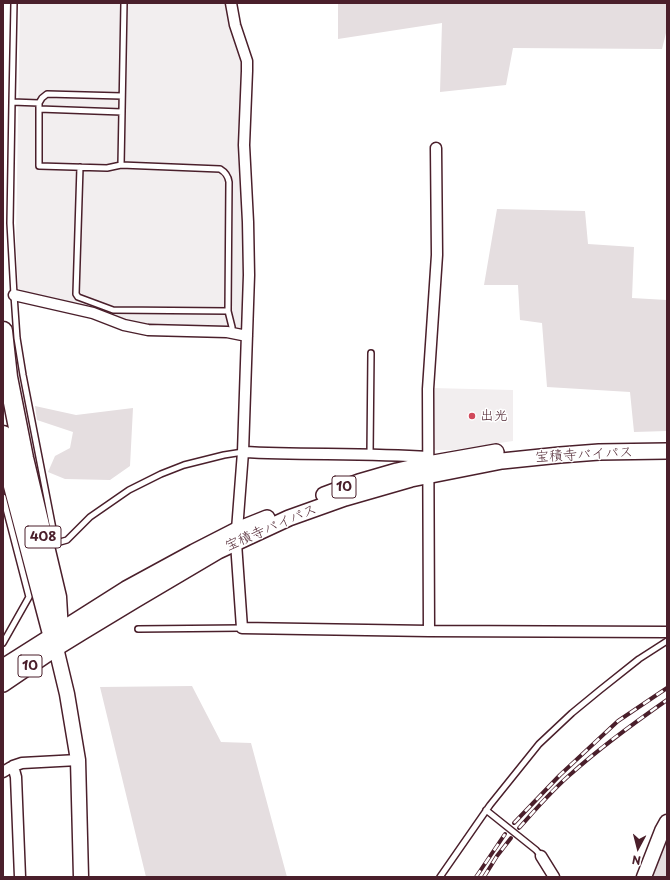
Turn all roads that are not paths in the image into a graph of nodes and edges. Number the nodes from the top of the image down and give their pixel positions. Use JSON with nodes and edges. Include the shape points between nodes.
{"nodes":[{"id":1,"x":14,"y":3,"type":"edge"},
{"id":2,"x":124,"y":3,"type":"edge"},
{"id":3,"x":231,"y":3,"type":"edge"},
{"id":4,"x":122,"y":96,"type":"junction"},
{"id":5,"x":12,"y":102,"type":"junction"},
{"id":6,"x":39,"y":103,"type":"junction"},
{"id":7,"x":39,"y":109,"type":"junction"},
{"id":8,"x":122,"y":112,"type":"junction"},
{"id":9,"x":436,"y":148,"type":"dead end"},
{"id":10,"x":121,"y":165,"type":"junction"},
{"id":11,"x":80,"y":167,"type":"junction"},
{"id":12,"x":14,"y":295,"type":"junction"},
{"id":13,"x":228,"y":311,"type":"junction"},
{"id":14,"x":3,"y":331,"type":"edge"},
{"id":15,"x":232,"y":334,"type":"junction"},
{"id":16,"x":247,"y":336,"type":"junction"},
{"id":17,"x":371,"y":353,"type":"dead end"},
{"id":18,"x":16,"y":376,"type":"junction"},
{"id":19,"x":3,"y":435,"type":"edge"},
{"id":20,"x":667,"y":441,"type":"edge"},
{"id":21,"x":667,"y":451,"type":"edge"},
{"id":22,"x":243,"y":452,"type":"junction"},
{"id":23,"x":370,"y":454,"type":"junction"},
{"id":24,"x":428,"y":465,"type":"junction"},
{"id":25,"x":3,"y":497,"type":"edge"},
{"id":26,"x":237,"y":536,"type":"junction"},
{"id":27,"x":242,"y":628,"type":"junction"},
{"id":28,"x":138,"y":629,"type":"dead end"},
{"id":29,"x":429,"y":631,"type":"junction"},
{"id":30,"x":667,"y":632,"type":"edge"},
{"id":31,"x":56,"y":638,"type":"junction"},
{"id":32,"x":667,"y":641,"type":"edge"},
{"id":33,"x":3,"y":643,"type":"edge"},
{"id":34,"x":3,"y":667,"type":"edge"},
{"id":35,"x":3,"y":684,"type":"edge"},
{"id":36,"x":78,"y":760,"type":"junction"},
{"id":37,"x":13,"y":766,"type":"junction"},
{"id":38,"x":3,"y":772,"type":"edge"},
{"id":39,"x":486,"y":810,"type":"junction"},
{"id":40,"x":667,"y":822,"type":"edge"},
{"id":41,"x":541,"y":856,"type":"joint"},
{"id":42,"x":20,"y":877,"type":"edge"},
{"id":43,"x":82,"y":877,"type":"edge"},
{"id":44,"x":440,"y":877,"type":"edge"},
{"id":45,"x":554,"y":877,"type":"edge"},
{"id":46,"x":644,"y":877,"type":"edge"}],
"edges":[{"from":1,"to":5,"type":"lane"},
{"from":2,"to":4,"type":"lane"},
{"from":3,"to":16,"type":"street","via":[[235,26],[247,62],[244,145],[249,276]]},
{"from":4,"to":6,"type":"lane","via":[[47,94]]},
{"from":4,"to":8,"type":"lane"},
{"from":5,"to":6,"type":"lane"},
{"from":5,"to":12,"type":"lane","via":[[10,223]]},
{"from":6,"to":7,"type":"lane"},
{"from":7,"to":8,"type":"lane"},
{"from":7,"to":11,"type":"lane","via":[[39,166]]},
{"from":8,"to":10,"type":"lane"},
{"from":9,"to":24,"type":"street","via":[[437,254],[428,389]]},
{"from":10,"to":11,"type":"lane","via":[[107,168]]},
{"from":10,"to":13,"type":"lane","via":[[220,169],[228,176]]},
{"from":11,"to":13,"type":"lane","via":[[76,294],[78,297],[113,310]]},
{"from":12,"to":15,"type":"street","via":[[93,313],[148,330]]},
{"from":12,"to":18,"type":"lane"},
{"from":13,"to":15,"type":"lane"},
{"from":14,"to":18,"type":"highway","number":"408"},
{"from":15,"to":16,"type":"street"},
{"from":16,"to":22,"type":"street"},
{"from":17,"to":23,"type":"lane"},
{"from":18,"to":22,"type":"lane","via":[[53,529],[60,542],[67,540],[90,517],[129,490],[160,474],[184,465]]},
{"from":18,"to":31,"type":"highway","number":"408","via":[[24,458],[57,597]]},
{"from":19,"to":31,"type":"highway","number":"408","via":[[12,486]]},
{"from":20,"to":24,"type":"main road","name":"宝積寺バイパス","number":"10","via":[[543,446],[490,452]]},
{"from":21,"to":24,"type":"main road","name":"宝積寺バイパス","number":"10","via":[[599,452]]},
{"from":22,"to":23,"type":"street"},
{"from":22,"to":26,"type":"street"},
{"from":23,"to":24,"type":"street"},
{"from":24,"to":26,"type":"main road","name":"宝積寺バイパス","number":"10","via":[[405,480]]},
{"from":24,"to":29,"type":"street"},
{"from":25,"to":33,"type":"lane","via":[[29,597]]},
{"from":26,"to":27,"type":"street"},
{"from":26,"to":31,"type":"main road","name":"宝積寺バイパス","number":"10","via":[[218,551],[135,600]]},
{"from":27,"to":28,"type":"lane"},
{"from":27,"to":29,"type":"street"},
{"from":29,"to":30,"type":"street"},
{"from":31,"to":34,"type":"main road","name":"宝積寺バイパス","number":"10"},
{"from":31,"to":35,"type":"main road","name":"宝積寺バイパス","number":"10"},
{"from":31,"to":36,"type":"street"},
{"from":32,"to":39,"type":"lane","via":[[639,659],[572,713],[539,744]]},
{"from":36,"to":37,"type":"street","via":[[22,763]]},
{"from":36,"to":43,"type":"street"},
{"from":37,"to":38,"type":"street"},
{"from":37,"to":42,"type":"street","via":[[16,777]]},
{"from":39,"to":41,"type":"lane"},
{"from":39,"to":44,"type":"lane"},
{"from":40,"to":46,"type":"street"},
{"from":41,"to":45,"type":"street"}]}
